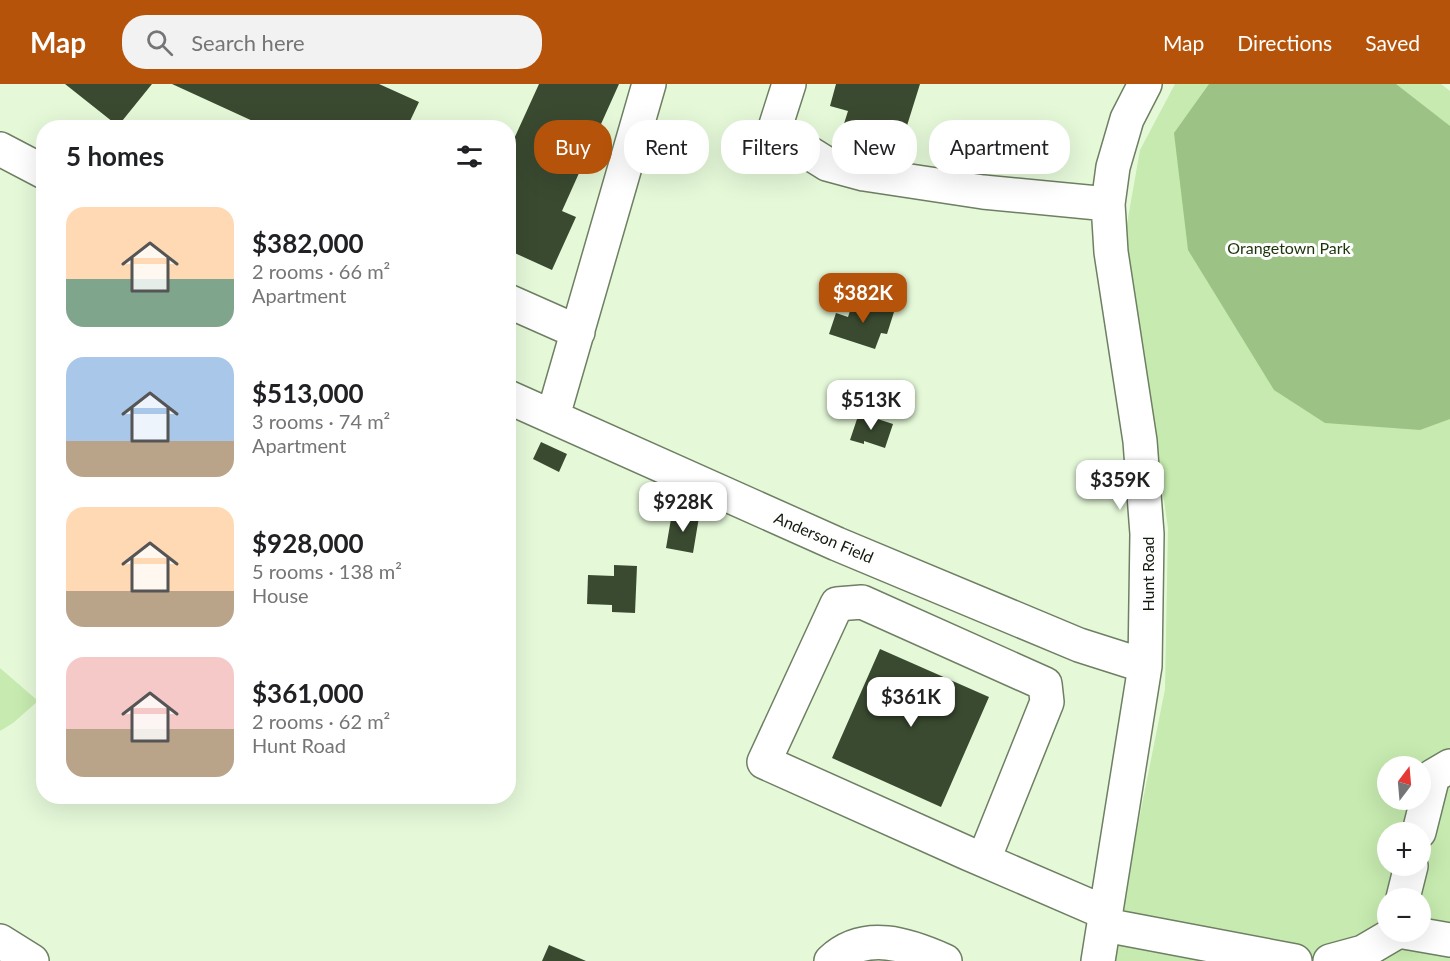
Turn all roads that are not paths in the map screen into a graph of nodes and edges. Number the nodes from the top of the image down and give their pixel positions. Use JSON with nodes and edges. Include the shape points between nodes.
{"nodes":[{"id":1,"x":649,"y":84,"type":"edge"},
{"id":2,"x":789,"y":84,"type":"edge"},
{"id":3,"x":1145,"y":84,"type":"edge"},
{"id":4,"x":0,"y":148,"type":"edge"},
{"id":5,"x":36,"y":168,"type":"edge"},
{"id":6,"x":1108,"y":204,"type":"junction"},
{"id":7,"x":516,"y":305,"type":"edge"},
{"id":8,"x":578,"y":332,"type":"junction"},
{"id":9,"x":516,"y":400,"type":"edge"},
{"id":10,"x":553,"y":416,"type":"junction"},
{"id":11,"x":1145,"y":666,"type":"junction"},
{"id":12,"x":1450,"y":766,"type":"edge"},
{"id":13,"x":1422,"y":822,"type":"edge"},
{"id":14,"x":984,"y":859,"type":"junction"},
{"id":15,"x":1106,"y":919,"type":"junction"},
{"id":16,"x":1431,"y":937,"type":"edge"},
{"id":17,"x":1450,"y":940,"type":"edge"},
{"id":18,"x":0,"y":941,"type":"edge"},
{"id":19,"x":1380,"y":942,"type":"edge"},
{"id":20,"x":32,"y":961,"type":"edge"},
{"id":21,"x":831,"y":961,"type":"edge"},
{"id":22,"x":945,"y":961,"type":"edge"},
{"id":23,"x":1098,"y":961,"type":"edge"},
{"id":24,"x":1295,"y":961,"type":"edge"},
{"id":25,"x":1330,"y":961,"type":"edge"}],
"edges":[{"from":1,"to":8,"type":"street"},
{"from":2,"to":6,"type":"street","via":[[774,131],[827,164],[864,174],[983,192]]},
{"from":3,"to":6,"type":"street","name":"Hunt Road","via":[[1126,119]]},
{"from":4,"to":5,"type":"street"},
{"from":6,"to":11,"type":"street","name":"Hunt Road","via":[[1111,252],[1140,441],[1147,534]]},
{"from":7,"to":8,"type":"street"},
{"from":8,"to":10,"type":"street"},
{"from":9,"to":10,"type":"street","name":"Anderson Field"},
{"from":10,"to":11,"type":"street","name":"Anderson Field","via":[[837,544],[1079,645]]},
{"from":11,"to":15,"type":"street","name":"Hunt Road"},
{"from":12,"to":13,"type":"street","via":[[1433,776]]},
{"from":14,"to":14,"type":"street","via":[[764,762],[837,604],[862,602],[1045,684],[1047,702]]},
{"from":14,"to":15,"type":"street"},
{"from":15,"to":23,"type":"street","name":"Hunt Road"},
{"from":15,"to":24,"type":"street"},
{"from":16,"to":17,"type":"street"},
{"from":18,"to":20,"type":"street"},
{"from":19,"to":25,"type":"street","via":[[1363,952]]},
{"from":21,"to":22,"type":"street","via":[[838,954],[862,945],[885,942],[906,945]]}]}
